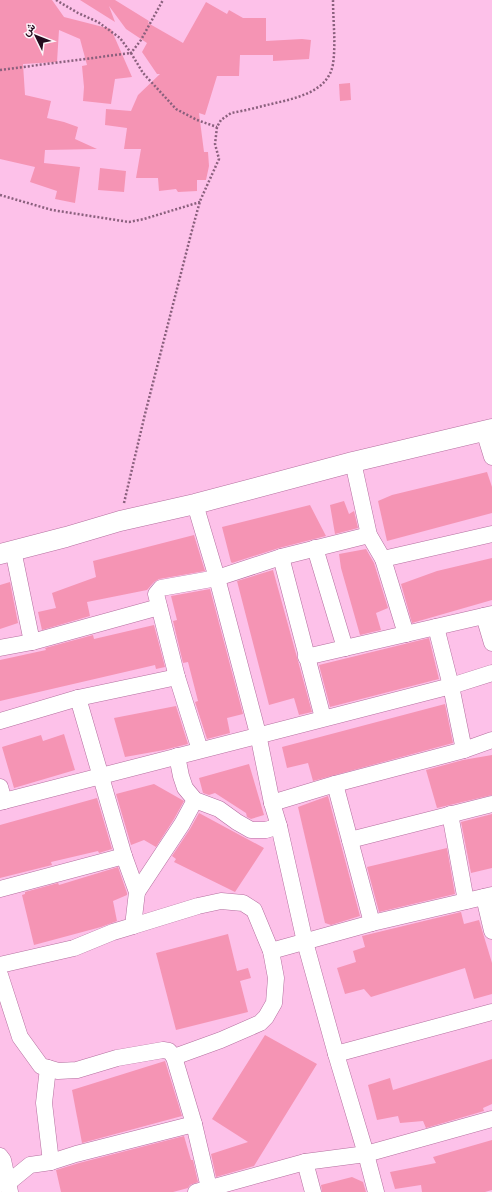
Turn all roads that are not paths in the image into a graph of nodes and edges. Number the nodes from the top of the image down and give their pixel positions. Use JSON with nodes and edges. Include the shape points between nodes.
{"nodes":[{"id":1,"x":488,"y":430,"type":"edge"},
{"id":2,"x":492,"y":457,"type":"edge"},
{"id":3,"x":353,"y":462,"type":"junction"},
{"id":4,"x":195,"y":504,"type":"junction"},
{"id":5,"x":492,"y":534,"type":"edge"},
{"id":6,"x":369,"y":535,"type":"junction"},
{"id":7,"x":315,"y":548,"type":"junction"},
{"id":8,"x":7,"y":552,"type":"edge"},
{"id":9,"x":281,"y":557,"type":"junction"},
{"id":10,"x":383,"y":558,"type":"junction"},
{"id":11,"x":217,"y":578,"type":"junction"},
{"id":12,"x":159,"y":607,"type":"junction"},
{"id":13,"x":488,"y":615,"type":"edge"},
{"id":14,"x":436,"y":628,"type":"junction"},
{"id":15,"x":406,"y":634,"type":"junction"},
{"id":16,"x":32,"y":642,"type":"junction"},
{"id":17,"x":492,"y":643,"type":"edge"},
{"id":18,"x":0,"y":648,"type":"edge"},
{"id":19,"x":345,"y":648,"type":"junction"},
{"id":20,"x":306,"y":657,"type":"junction"},
{"id":21,"x":492,"y":673,"type":"edge"},
{"id":22,"x":177,"y":677,"type":"junction"},
{"id":23,"x":450,"y":686,"type":"junction"},
{"id":24,"x":78,"y":698,"type":"junction"},
{"id":25,"x":323,"y":718,"type":"junction"},
{"id":26,"x":0,"y":721,"type":"edge"},
{"id":27,"x":258,"y":734,"type":"junction"},
{"id":28,"x":492,"y":740,"type":"edge"},
{"id":29,"x":200,"y":750,"type":"junction"},
{"id":30,"x":464,"y":750,"type":"junction"},
{"id":31,"x":177,"y":756,"type":"junction"},
{"id":32,"x":101,"y":775,"type":"junction"},
{"id":33,"x":335,"y":784,"type":"junction"},
{"id":34,"x":1,"y":797,"type":"edge"},
{"id":35,"x":195,"y":800,"type":"junction"},
{"id":36,"x":272,"y":803,"type":"junction"},
{"id":37,"x":492,"y":804,"type":"edge"},
{"id":38,"x":450,"y":814,"type":"junction"},
{"id":39,"x":279,"y":826,"type":"junction"},
{"id":40,"x":350,"y":840,"type":"junction"},
{"id":41,"x":124,"y":856,"type":"junction"},
{"id":42,"x":0,"y":889,"type":"edge"},
{"id":43,"x":136,"y":892,"type":"junction"},
{"id":44,"x":488,"y":896,"type":"edge"},
{"id":45,"x":466,"y":901,"type":"junction"},
{"id":46,"x":372,"y":923,"type":"junction"},
{"id":47,"x":133,"y":926,"type":"junction"},
{"id":48,"x":492,"y":931,"type":"edge"},
{"id":49,"x":305,"y":942,"type":"junction"},
{"id":50,"x":270,"y":951,"type":"junction"},
{"id":51,"x":0,"y":965,"type":"edge"},
{"id":52,"x":0,"y":975,"type":"edge"},
{"id":53,"x":492,"y":1012,"type":"edge"},
{"id":54,"x":336,"y":1054,"type":"junction"},
{"id":55,"x":174,"y":1057,"type":"junction"},
{"id":56,"x":48,"y":1068,"type":"junction"},
{"id":57,"x":492,"y":1118,"type":"edge"},
{"id":58,"x":194,"y":1124,"type":"junction"},
{"id":59,"x":366,"y":1154,"type":"junction"},
{"id":60,"x":0,"y":1156,"type":"edge"},
{"id":61,"x":51,"y":1162,"type":"junction"},
{"id":62,"x":305,"y":1162,"type":"junction"},
{"id":63,"x":6,"y":1186,"type":"edge"},
{"id":64,"x":205,"y":1191,"type":"edge"},
{"id":65,"x":312,"y":1192,"type":"edge"},
{"id":66,"x":376,"y":1192,"type":"edge"}],
"edges":[{"from":1,"to":2,"type":"street"},
{"from":1,"to":3,"type":"street"},
{"from":3,"to":4,"type":"street"},
{"from":3,"to":6,"type":"street"},
{"from":4,"to":8,"type":"street","via":[[120,520]]},
{"from":4,"to":11,"type":"street"},
{"from":5,"to":10,"type":"street"},
{"from":6,"to":7,"type":"street"},
{"from":6,"to":10,"type":"street"},
{"from":7,"to":9,"type":"street"},
{"from":7,"to":19,"type":"street"},
{"from":8,"to":16,"type":"street"},
{"from":9,"to":11,"type":"street"},
{"from":9,"to":20,"type":"street"},
{"from":10,"to":15,"type":"street"},
{"from":11,"to":12,"type":"street","via":[[161,588],[156,594]]},
{"from":11,"to":27,"type":"street"},
{"from":12,"to":16,"type":"street"},
{"from":12,"to":22,"type":"street"},
{"from":13,"to":14,"type":"street"},
{"from":13,"to":17,"type":"street"},
{"from":14,"to":15,"type":"street"},
{"from":14,"to":23,"type":"street"},
{"from":15,"to":19,"type":"street"},
{"from":16,"to":18,"type":"street"},
{"from":19,"to":20,"type":"street"},
{"from":20,"to":25,"type":"street"},
{"from":21,"to":23,"type":"street"},
{"from":22,"to":24,"type":"street"},
{"from":22,"to":29,"type":"street"},
{"from":23,"to":25,"type":"street"},
{"from":23,"to":30,"type":"street"},
{"from":24,"to":26,"type":"street"},
{"from":24,"to":32,"type":"street"},
{"from":25,"to":27,"type":"street"},
{"from":27,"to":29,"type":"street"},
{"from":27,"to":36,"type":"street"},
{"from":28,"to":30,"type":"street"},
{"from":29,"to":31,"type":"street"},
{"from":30,"to":33,"type":"street"},
{"from":31,"to":32,"type":"street"},
{"from":31,"to":35,"type":"street","via":[[185,788]]},
{"from":32,"to":34,"type":"street"},
{"from":32,"to":41,"type":"street"},
{"from":33,"to":36,"type":"street"},
{"from":33,"to":40,"type":"street"},
{"from":35,"to":39,"type":"street","via":[[219,809],[251,830],[266,830]]},
{"from":35,"to":43,"type":"street","via":[[182,824]]},
{"from":36,"to":39,"type":"street"},
{"from":37,"to":38,"type":"street"},
{"from":38,"to":40,"type":"street"},
{"from":38,"to":45,"type":"street"},
{"from":39,"to":49,"type":"street"},
{"from":40,"to":46,"type":"street"},
{"from":41,"to":42,"type":"street"},
{"from":41,"to":43,"type":"street"},
{"from":43,"to":47,"type":"street"},
{"from":44,"to":45,"type":"street"},
{"from":44,"to":48,"type":"street"},
{"from":45,"to":46,"type":"street"},
{"from":46,"to":49,"type":"street"},
{"from":47,"to":50,"type":"street","via":[[221,900],[243,903],[254,910]]},
{"from":47,"to":51,"type":"street","via":[[74,948]]},
{"from":49,"to":50,"type":"street"},
{"from":49,"to":54,"type":"street"},
{"from":50,"to":55,"type":"street","via":[[276,978],[274,1003],[266,1017],[260,1023],[221,1040]]},
{"from":52,"to":56,"type":"street","via":[[20,1037],[41,1066]]},
{"from":53,"to":54,"type":"street"},
{"from":54,"to":59,"type":"street"},
{"from":55,"to":56,"type":"street","via":[[169,1051],[163,1050],[117,1058],[77,1070],[58,1071]]},
{"from":55,"to":58,"type":"street"},
{"from":56,"to":61,"type":"street","via":[[44,1103]]},
{"from":57,"to":59,"type":"street"},
{"from":58,"to":61,"type":"street"},
{"from":58,"to":64,"type":"street"},
{"from":59,"to":62,"type":"street"},
{"from":59,"to":66,"type":"street"},
{"from":60,"to":63,"type":"street"},
{"from":61,"to":63,"type":"street","via":[[30,1166]]},
{"from":62,"to":64,"type":"street"},
{"from":62,"to":65,"type":"street"}]}
